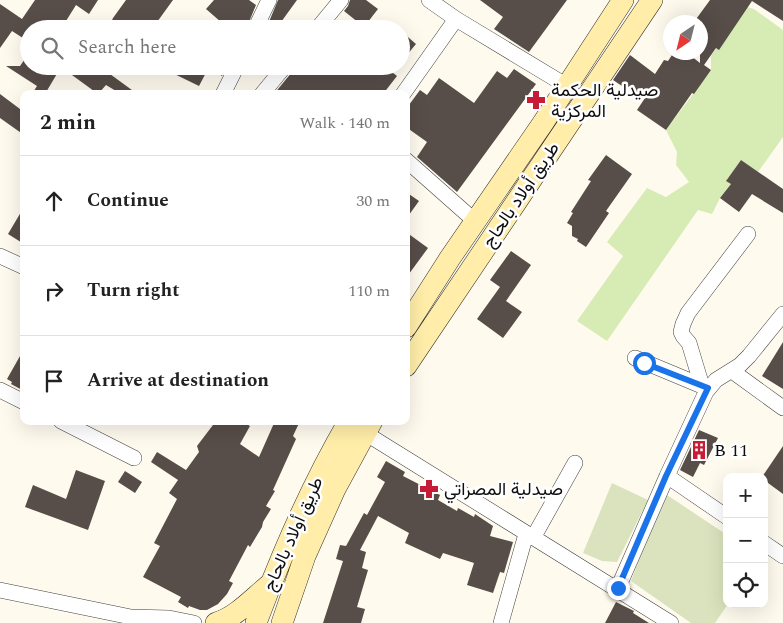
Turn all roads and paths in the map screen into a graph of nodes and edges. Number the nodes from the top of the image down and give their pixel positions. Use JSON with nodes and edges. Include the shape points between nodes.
{"nodes":[{"id":1,"x":269,"y":0,"type":"edge"},
{"id":2,"x":341,"y":0,"type":"edge"},
{"id":3,"x":429,"y":0,"type":"edge"},
{"id":4,"x":623,"y":0,"type":"edge"},
{"id":5,"x":652,"y":0,"type":"edge"},
{"id":6,"x":456,"y":19,"type":"junction"},
{"id":7,"x":259,"y":20,"type":"edge"},
{"id":8,"x":324,"y":20,"type":"edge"},
{"id":9,"x":233,"y":75,"type":"edge"},
{"id":10,"x":278,"y":75,"type":"edge"},
{"id":11,"x":567,"y":86,"type":"junction"},
{"id":12,"x":226,"y":90,"type":"edge"},
{"id":13,"x":265,"y":90,"type":"edge"},
{"id":14,"x":406,"y":90,"type":"edge"},
{"id":15,"x":410,"y":164,"type":"edge"},
{"id":16,"x":476,"y":222,"type":"junction"},
{"id":17,"x":748,"y":234,"type":"dead end"},
{"id":18,"x":0,"y":256,"type":"edge"},
{"id":19,"x":20,"y":265,"type":"edge"},
{"id":20,"x":783,"y":314,"type":"edge"},
{"id":21,"x":410,"y":321,"type":"edge"},
{"id":22,"x":635,"y":358,"type":"dead end"},
{"id":23,"x":410,"y":360,"type":"edge"},
{"id":24,"x":732,"y":371,"type":"junction"},
{"id":25,"x":705,"y":387,"type":"junction"},
{"id":26,"x":0,"y":390,"type":"edge"},
{"id":27,"x":20,"y":400,"type":"edge"},
{"id":28,"x":783,"y":408,"type":"edge"},
{"id":29,"x":70,"y":425,"type":"edge"},
{"id":30,"x":354,"y":425,"type":"edge"},
{"id":31,"x":134,"y":458,"type":"dead end"},
{"id":32,"x":575,"y":463,"type":"dead end"},
{"id":33,"x":666,"y":476,"type":"junction"},
{"id":34,"x":723,"y":514,"type":"edge"},
{"id":35,"x":529,"y":536,"type":"junction"},
{"id":36,"x":768,"y":546,"type":"edge"},
{"id":37,"x":783,"y":556,"type":"edge"},
{"id":38,"x":271,"y":584,"type":"junction"},
{"id":39,"x":618,"y":588,"type":"junction"},
{"id":40,"x":0,"y":590,"type":"edge"},
{"id":41,"x":291,"y":596,"type":"junction"},
{"id":42,"x":137,"y":620,"type":"edge"},
{"id":43,"x":194,"y":623,"type":"edge"},
{"id":44,"x":216,"y":623,"type":"edge"},
{"id":45,"x":256,"y":623,"type":"edge"},
{"id":46,"x":282,"y":623,"type":"edge"},
{"id":47,"x":295,"y":623,"type":"edge"},
{"id":48,"x":501,"y":623,"type":"edge"},
{"id":49,"x":671,"y":623,"type":"edge"}],
"edges":[{"from":1,"to":7,"type":"street"},
{"from":2,"to":8,"type":"street"},
{"from":3,"to":6,"type":"street"},
{"from":4,"to":11,"type":"main road","name":"طريق أولاد بالحاج"},
{"from":5,"to":23,"type":"main road","name":"طريق أولاد بالحاج"},
{"from":6,"to":11,"type":"street"},
{"from":6,"to":14,"type":"street"},
{"from":9,"to":12,"type":"street"},
{"from":10,"to":13,"type":"street"},
{"from":11,"to":16,"type":"main road","name":"طريق أولاد بالحاج"},
{"from":15,"to":16,"type":"street"},
{"from":16,"to":21,"type":"main road","name":"طريق أولاد بالحاج"},
{"from":17,"to":25,"type":"street","via":[[683,324],[682,336],[689,343]]},
{"from":18,"to":19,"type":"street"},
{"from":20,"to":24,"type":"street","via":[[749,356]]},
{"from":22,"to":25,"type":"street"},
{"from":24,"to":25,"type":"street"},
{"from":24,"to":28,"type":"street"},
{"from":25,"to":33,"type":"street"},
{"from":26,"to":27,"type":"street"},
{"from":29,"to":31,"type":"street"},
{"from":30,"to":35,"type":"street"},
{"from":30,"to":38,"type":"main road","name":"طريق أولاد بالحاج","via":[[318,476]]},
{"from":30,"to":41,"type":"main road","name":"طريق أولاد بالحاج","via":[[331,498]]},
{"from":32,"to":35,"type":"street"},
{"from":33,"to":34,"type":"street"},
{"from":33,"to":39,"type":"street"},
{"from":35,"to":39,"type":"street"},
{"from":35,"to":48,"type":"street"},
{"from":36,"to":37,"type":"street"},
{"from":38,"to":44,"type":"main road","via":[[227,620]]},
{"from":38,"to":45,"type":"main road","name":"طريق أولاد بالحاج"},
{"from":39,"to":49,"type":"street"},
{"from":40,"to":42,"type":"street"},
{"from":41,"to":46,"type":"main road","name":"طريق أولاد بالحاج"},
{"from":41,"to":47,"type":"main road"},
{"from":42,"to":43,"type":"street","via":[[169,618]]}]}
